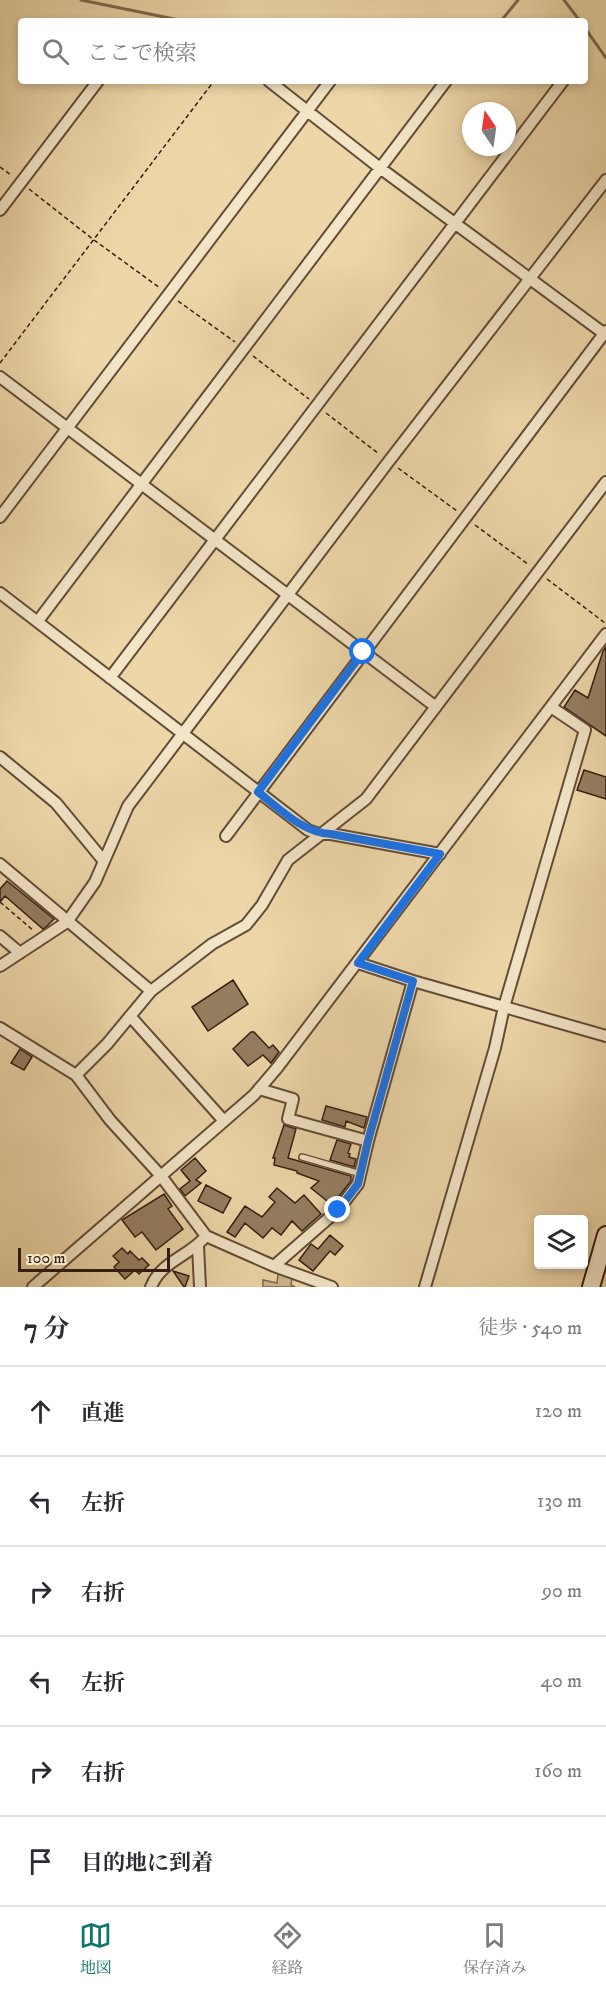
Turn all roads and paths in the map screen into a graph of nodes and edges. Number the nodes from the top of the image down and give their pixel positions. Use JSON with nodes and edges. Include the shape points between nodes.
{"nodes":[{"id":1,"x":96,"y":84,"type":"edge"},
{"id":2,"x":212,"y":84,"type":"edge"},
{"id":3,"x":273,"y":84,"type":"edge"},
{"id":4,"x":328,"y":84,"type":"edge"},
{"id":5,"x":444,"y":84,"type":"edge"},
{"id":6,"x":561,"y":84,"type":"edge"},
{"id":7,"x":308,"y":111,"type":"junction"},
{"id":8,"x":0,"y":167,"type":"edge"},
{"id":9,"x":380,"y":168,"type":"junction"},
{"id":10,"x":606,"y":180,"type":"edge"},
{"id":11,"x":21,"y":182,"type":"junction"},
{"id":12,"x":0,"y":210,"type":"edge"},
{"id":13,"x":456,"y":222,"type":"junction"},
{"id":14,"x":94,"y":240,"type":"junction"},
{"id":15,"x":531,"y":278,"type":"junction"},
{"id":16,"x":605,"y":333,"type":"edge"},
{"id":17,"x":0,"y":363,"type":"edge"},
{"id":18,"x":0,"y":376,"type":"edge"},
{"id":19,"x":67,"y":429,"type":"junction"},
{"id":20,"x":606,"y":482,"type":"edge"},
{"id":21,"x":141,"y":484,"type":"junction"},
{"id":22,"x":0,"y":517,"type":"edge"},
{"id":23,"x":215,"y":540,"type":"junction"},
{"id":24,"x":538,"y":572,"type":"junction"},
{"id":25,"x":0,"y":593,"type":"edge"},
{"id":26,"x":287,"y":595,"type":"junction"},
{"id":27,"x":38,"y":621,"type":"junction"},
{"id":28,"x":606,"y":624,"type":"edge"},
{"id":29,"x":606,"y":634,"type":"edge"},
{"id":30,"x":363,"y":652,"type":"junction"},
{"id":31,"x":110,"y":678,"type":"junction"},
{"id":32,"x":436,"y":707,"type":"junction"},
{"id":33,"x":551,"y":707,"type":"junction"},
{"id":34,"x":182,"y":733,"type":"junction"},
{"id":35,"x":0,"y":757,"type":"edge"},
{"id":36,"x":258,"y":792,"type":"junction"},
{"id":37,"x":320,"y":834,"type":"junction"},
{"id":38,"x":226,"y":836,"type":"dead end"},
{"id":39,"x":440,"y":854,"type":"junction"},
{"id":40,"x":103,"y":860,"type":"junction"},
{"id":41,"x":0,"y":864,"type":"edge"},
{"id":42,"x":0,"y":902,"type":"edge"},
{"id":43,"x":67,"y":922,"type":"junction"},
{"id":44,"x":0,"y":936,"type":"edge"},
{"id":45,"x":42,"y":938,"type":"junction"},
{"id":46,"x":20,"y":953,"type":"junction"},
{"id":47,"x":358,"y":963,"type":"junction"},
{"id":48,"x":0,"y":966,"type":"edge"},
{"id":49,"x":413,"y":981,"type":"junction"},
{"id":50,"x":151,"y":991,"type":"junction"},
{"id":51,"x":504,"y":1007,"type":"junction"},
{"id":52,"x":130,"y":1016,"type":"junction"},
{"id":53,"x":0,"y":1028,"type":"edge"},
{"id":54,"x":606,"y":1036,"type":"edge"},
{"id":55,"x":76,"y":1075,"type":"junction"},
{"id":56,"x":259,"y":1089,"type":"junction"},
{"id":57,"x":224,"y":1121,"type":"junction"},
{"id":58,"x":368,"y":1141,"type":"junction"},
{"id":59,"x":302,"y":1157,"type":"dead end"},
{"id":60,"x":361,"y":1173,"type":"junction"},
{"id":61,"x":161,"y":1176,"type":"junction"},
{"id":62,"x":606,"y":1235,"type":"edge"},
{"id":63,"x":206,"y":1236,"type":"junction"},
{"id":64,"x":198,"y":1246,"type":"junction"},
{"id":65,"x":274,"y":1266,"type":"junction"},
{"id":66,"x":33,"y":1287,"type":"edge"},
{"id":67,"x":151,"y":1287,"type":"edge"},
{"id":68,"x":200,"y":1287,"type":"edge"},
{"id":69,"x":332,"y":1287,"type":"edge"},
{"id":70,"x":425,"y":1287,"type":"edge"},
{"id":71,"x":591,"y":1287,"type":"edge"}],
"edges":[{"from":1,"to":11,"type":"street"},
{"from":2,"to":14,"type":"path"},
{"from":3,"to":7,"type":"street"},
{"from":4,"to":7,"type":"street"},
{"from":5,"to":9,"type":"street"},
{"from":6,"to":13,"type":"street"},
{"from":7,"to":9,"type":"street"},
{"from":7,"to":19,"type":"street"},
{"from":8,"to":11,"type":"path"},
{"from":9,"to":13,"type":"street"},
{"from":9,"to":21,"type":"street"},
{"from":10,"to":15,"type":"street"},
{"from":11,"to":12,"type":"street"},
{"from":11,"to":14,"type":"path"},
{"from":13,"to":15,"type":"street"},
{"from":13,"to":23,"type":"street"},
{"from":14,"to":17,"type":"path"},
{"from":15,"to":16,"type":"street"},
{"from":15,"to":26,"type":"street"},
{"from":16,"to":30,"type":"street"},
{"from":18,"to":19,"type":"street"},
{"from":19,"to":21,"type":"street"},
{"from":19,"to":22,"type":"street"},
{"from":20,"to":24,"type":"street"},
{"from":21,"to":23,"type":"street"},
{"from":21,"to":27,"type":"street"},
{"from":23,"to":26,"type":"street"},
{"from":23,"to":31,"type":"street"},
{"from":24,"to":28,"type":"path"},
{"from":24,"to":32,"type":"street"},
{"from":25,"to":27,"type":"street"},
{"from":26,"to":30,"type":"street"},
{"from":26,"to":34,"type":"street"},
{"from":27,"to":31,"type":"street"},
{"from":29,"to":33,"type":"street"},
{"from":30,"to":32,"type":"street"},
{"from":30,"to":36,"type":"street"},
{"from":31,"to":34,"type":"street"},
{"from":32,"to":37,"type":"street","via":[[366,799]]},
{"from":33,"to":39,"type":"street"},
{"from":33,"to":51,"type":"street","via":[[585,730]]},
{"from":34,"to":36,"type":"street"},
{"from":34,"to":40,"type":"street","via":[[128,806]]},
{"from":35,"to":40,"type":"street","via":[[56,803]]},
{"from":36,"to":37,"type":"street","via":[[308,830]]},
{"from":36,"to":38,"type":"street"},
{"from":37,"to":39,"type":"street"},
{"from":37,"to":50,"type":"street","via":[[288,860],[246,925],[212,944]]},
{"from":39,"to":47,"type":"street"},
{"from":40,"to":43,"type":"street","via":[[95,882]]},
{"from":41,"to":43,"type":"street"},
{"from":42,"to":45,"type":"path"},
{"from":43,"to":45,"type":"street"},
{"from":43,"to":50,"type":"street"},
{"from":44,"to":46,"type":"street"},
{"from":45,"to":46,"type":"street"},
{"from":46,"to":48,"type":"street"},
{"from":47,"to":49,"type":"street"},
{"from":47,"to":56,"type":"street"},
{"from":49,"to":51,"type":"street"},
{"from":49,"to":58,"type":"street"},
{"from":50,"to":52,"type":"street"},
{"from":51,"to":54,"type":"street"},
{"from":51,"to":70,"type":"street"},
{"from":52,"to":55,"type":"street"},
{"from":52,"to":57,"type":"street"},
{"from":53,"to":55,"type":"street"},
{"from":55,"to":61,"type":"street"},
{"from":56,"to":57,"type":"street"},
{"from":56,"to":58,"type":"street","via":[[293,1099],[288,1119]]},
{"from":57,"to":61,"type":"street"},
{"from":58,"to":60,"type":"street"},
{"from":59,"to":60,"type":"lane"},
{"from":60,"to":65,"type":"street","via":[[358,1184],[338,1210]]},
{"from":61,"to":63,"type":"street"},
{"from":61,"to":66,"type":"street"},
{"from":62,"to":71,"type":"street"},
{"from":63,"to":64,"type":"street"},
{"from":63,"to":65,"type":"street"},
{"from":64,"to":67,"type":"street","via":[[159,1273]]},
{"from":64,"to":68,"type":"street"},
{"from":65,"to":69,"type":"street"}]}
